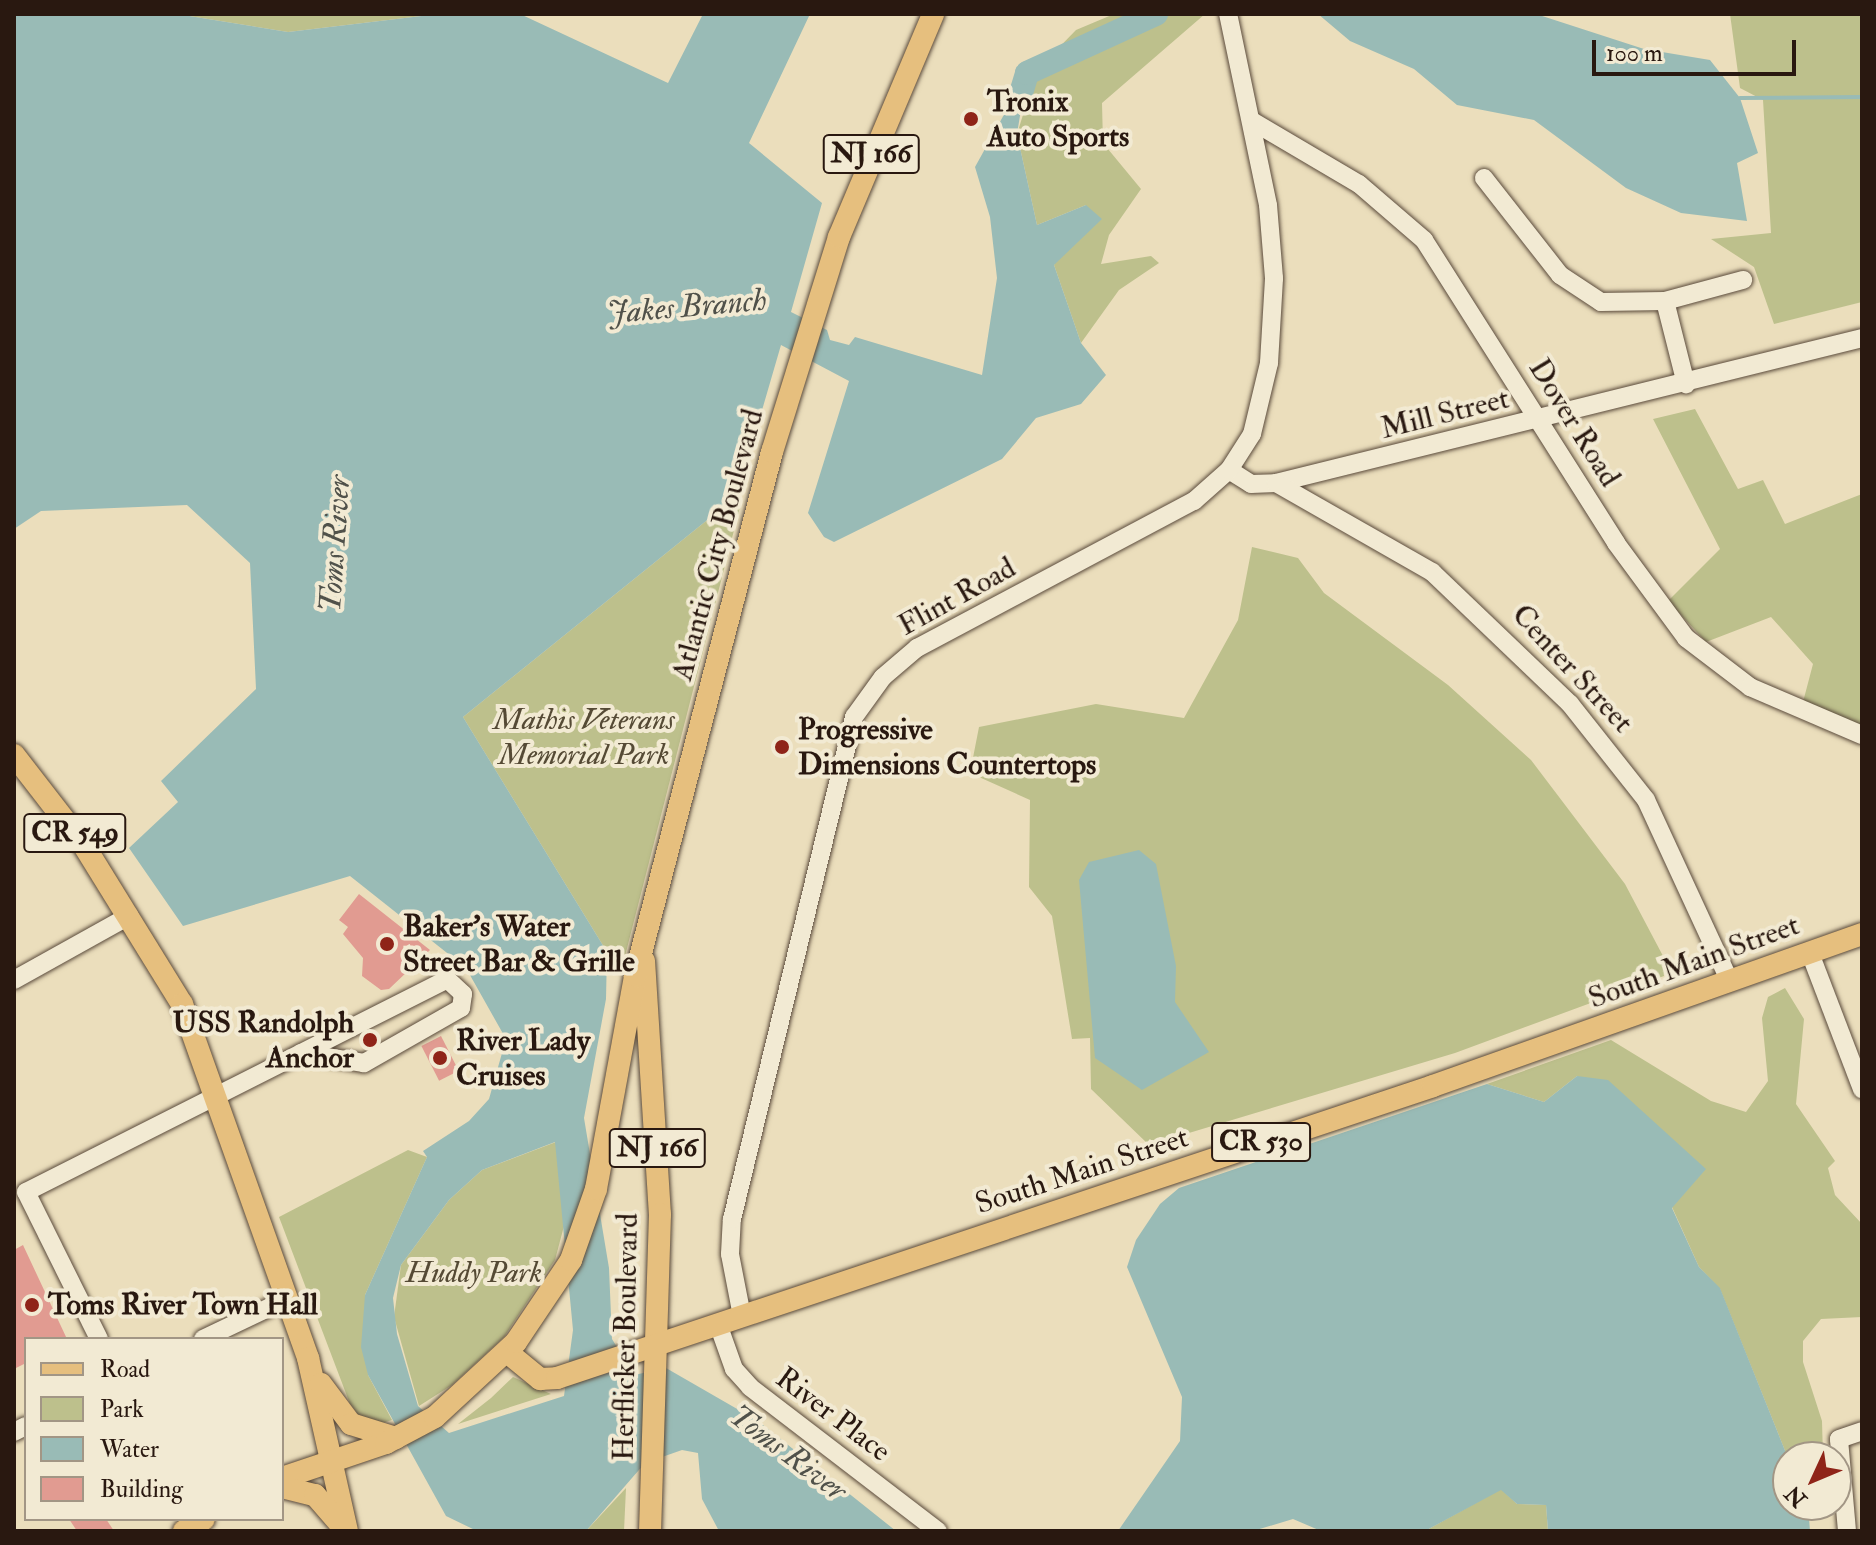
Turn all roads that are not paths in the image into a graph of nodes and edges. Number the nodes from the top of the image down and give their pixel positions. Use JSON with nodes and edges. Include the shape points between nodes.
{"nodes":[{"id":1,"x":933,"y":14,"type":"edge"},
{"id":2,"x":1228,"y":14,"type":"edge"},
{"id":3,"x":1252,"y":121,"type":"junction"},
{"id":4,"x":1484,"y":178,"type":"dead end"},
{"id":5,"x":1743,"y":280,"type":"dead end"},
{"id":6,"x":1665,"y":301,"type":"junction"},
{"id":7,"x":1862,"y":338,"type":"edge"},
{"id":8,"x":1686,"y":384,"type":"junction"},
{"id":9,"x":1539,"y":420,"type":"junction"},
{"id":10,"x":1229,"y":470,"type":"junction"},
{"id":11,"x":1276,"y":483,"type":"junction"},
{"id":12,"x":1862,"y":735,"type":"edge"},
{"id":13,"x":14,"y":755,"type":"edge"},
{"id":14,"x":129,"y":916,"type":"junction"},
{"id":15,"x":1862,"y":934,"type":"edge"},
{"id":16,"x":1810,"y":953,"type":"junction"},
{"id":17,"x":643,"y":954,"type":"junction"},
{"id":18,"x":14,"y":980,"type":"edge"},
{"id":19,"x":1730,"y":982,"type":"junction"},
{"id":20,"x":301,"y":1053,"type":"junction"},
{"id":21,"x":1862,"y":1089,"type":"edge"},
{"id":22,"x":213,"y":1096,"type":"junction"},
{"id":23,"x":287,"y":1299,"type":"junction"},
{"id":24,"x":742,"y":1316,"type":"junction"},
{"id":25,"x":718,"y":1324,"type":"junction"},
{"id":26,"x":98,"y":1337,"type":"edge"},
{"id":27,"x":207,"y":1337,"type":"edge"},
{"id":28,"x":507,"y":1352,"type":"junction"},
{"id":29,"x":658,"y":1354,"type":"junction"},
{"id":30,"x":308,"y":1358,"type":"junction"},
{"id":31,"x":1862,"y":1431,"type":"edge"},
{"id":32,"x":397,"y":1438,"type":"junction"},
{"id":33,"x":332,"y":1461,"type":"junction"},
{"id":34,"x":284,"y":1477,"type":"edge"},
{"id":35,"x":284,"y":1487,"type":"edge"},
{"id":36,"x":345,"y":1531,"type":"edge"},
{"id":37,"x":650,"y":1531,"type":"edge"},
{"id":38,"x":938,"y":1531,"type":"edge"},
{"id":39,"x":1847,"y":1531,"type":"edge"}],
"edges":[{"from":1,"to":17,"type":"main road","name":"Atlantic City Boulevard","number":"NJ 166","via":[[871,154],[819,298]]},
{"from":2,"to":3,"type":"street","name":"Flint Road"},
{"from":3,"to":9,"type":"street","name":"Dover Road","via":[[1359,184],[1424,240]]},
{"from":3,"to":10,"type":"street","name":"Flint Road","via":[[1268,205],[1274,308],[1263,398],[1252,434]]},
{"from":4,"to":6,"type":"street","via":[[1579,292],[1628,305]]},
{"from":5,"to":6,"type":"street"},
{"from":6,"to":8,"type":"street"},
{"from":7,"to":8,"type":"street","name":"Mill Street"},
{"from":8,"to":9,"type":"street","name":"Mill Street"},
{"from":9,"to":11,"type":"street","name":"Mill Street"},
{"from":9,"to":12,"type":"street","name":"Dover Road","via":[[1616,543],[1686,638],[1750,687]]},
{"from":10,"to":11,"type":"street","name":"Mill Street","via":[[1251,484]]},
{"from":10,"to":24,"type":"street","name":"Flint Road","via":[[1170,516],[917,648],[883,677],[854,717],[732,1219],[730,1254]]},
{"from":11,"to":19,"type":"street","name":"Center Street","via":[[1432,572],[1570,704],[1646,800]]},
{"from":13,"to":14,"type":"main road","number":"CR 549","via":[[47,793]]},
{"from":14,"to":18,"type":"street"},
{"from":14,"to":22,"type":"main road","number":"CR 549","via":[[182,1004]]},
{"from":15,"to":16,"type":"main road","name":"South Main Street","number":"CR 530"},
{"from":16,"to":19,"type":"main road","name":"South Main Street","number":"CR 530"},
{"from":16,"to":21,"type":"street"},
{"from":17,"to":28,"type":"main road","name":"Atlantic City Boulevard","number":"NJ 166","via":[[619,1048],[601,1170],[580,1236],[552,1294]]},
{"from":17,"to":29,"type":"main road","name":"Herflicker Boulevard","number":"NJ 166","via":[[658,1155]]},
{"from":19,"to":24,"type":"main road","name":"South Main Street","number":"CR 530"},
{"from":20,"to":20,"type":"street","via":[[364,1063],[455,1013],[463,994],[447,979]]},
{"from":20,"to":22,"type":"street"},
{"from":22,"to":23,"type":"main road","number":"CR 549"},
{"from":22,"to":26,"type":"street","via":[[26,1192]]},
{"from":23,"to":27,"type":"street"},
{"from":23,"to":30,"type":"main road","number":"CR 549"},
{"from":24,"to":25,"type":"main road","name":"South Main Street","number":"CR 530"},
{"from":25,"to":29,"type":"main road","name":"South Main Street","number":"CR 530"},
{"from":25,"to":38,"type":"street","name":"River Place","via":[[734,1369],[750,1387]]},
{"from":28,"to":29,"type":"main road","name":"South Main Street","number":"CR 530","via":[[540,1379],[634,1353]]},
{"from":28,"to":32,"type":"main road","name":"Atlantic City Boulevard","number":"NJ 166","via":[[435,1417]]},
{"from":29,"to":37,"type":"main road","name":"Herflicker Boulevard","number":"NJ 166"},
{"from":30,"to":32,"type":"main road","via":[[351,1424]]},
{"from":30,"to":33,"type":"main road","number":"CR 549"},
{"from":31,"to":39,"type":"street","via":[[1839,1439]]},
{"from":32,"to":33,"type":"main road","name":"Atlantic City Boulevard","number":"NJ 166"},
{"from":33,"to":34,"type":"main road","number":"NJ 166"},
{"from":33,"to":36,"type":"main road"},
{"from":35,"to":36,"type":"main road","via":[[315,1495]]}]}
